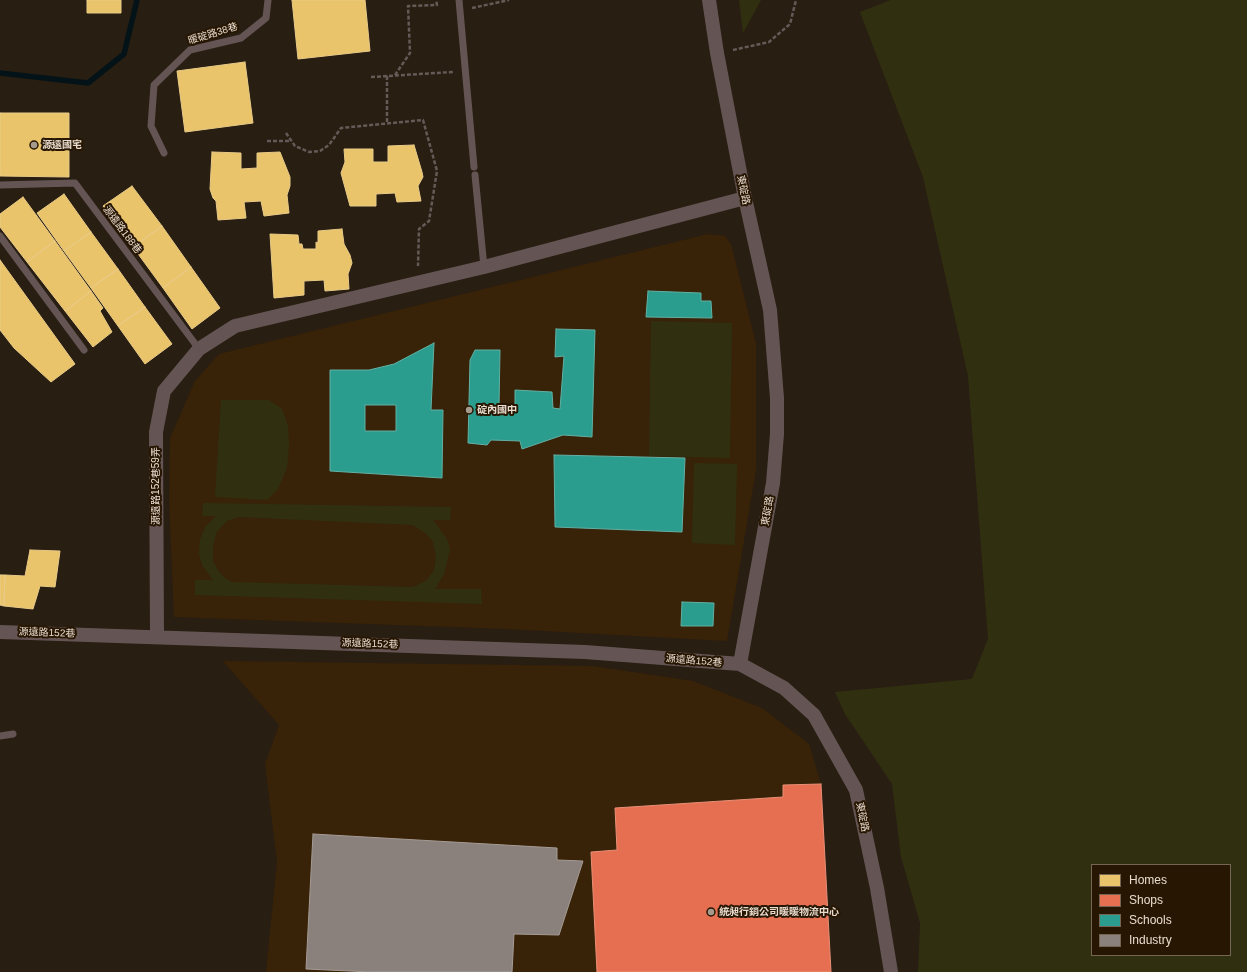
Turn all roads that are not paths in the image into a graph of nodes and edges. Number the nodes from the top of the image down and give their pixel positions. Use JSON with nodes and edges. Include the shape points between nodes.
{"nodes":[{"id":1,"x":268,"y":0,"type":"edge"},
{"id":2,"x":458,"y":0,"type":"edge"},
{"id":3,"x":709,"y":0,"type":"edge"},
{"id":4,"x":164,"y":153,"type":"dead end"},
{"id":5,"x":474,"y":167,"type":"dead end"},
{"id":6,"x":475,"y":175,"type":"dead end"},
{"id":7,"x":0,"y":185,"type":"edge"},
{"id":8,"x":745,"y":198,"type":"junction"},
{"id":9,"x":0,"y":236,"type":"edge"},
{"id":10,"x":484,"y":267,"type":"junction"},
{"id":11,"x":199,"y":349,"type":"junction"},
{"id":12,"x":84,"y":350,"type":"dead end"},
{"id":13,"x":0,"y":632,"type":"edge"},
{"id":14,"x":157,"y":636,"type":"junction"},
{"id":15,"x":740,"y":664,"type":"junction"},
{"id":16,"x":13,"y":734,"type":"dead end"},
{"id":17,"x":0,"y":736,"type":"edge"},
{"id":18,"x":891,"y":972,"type":"edge"}],
"edges":[{"from":1,"to":4,"type":"lane","name":"暖碇路38巷","via":[[266,18],[241,38],[190,50],[154,85],[151,126]]},
{"from":2,"to":5,"type":"lane"},
{"from":3,"to":8,"type":"street","name":"東碇路"},
{"from":6,"to":10,"type":"lane"},
{"from":7,"to":11,"type":"lane","name":"源遠路188巷","via":[[75,184]]},
{"from":8,"to":10,"type":"street","name":"源遠路152巷59弄"},
{"from":8,"to":15,"type":"street","name":"東碇路","via":[[770,310],[777,427],[773,483]]},
{"from":9,"to":12,"type":"lane"},
{"from":10,"to":11,"type":"street","name":"源遠路152巷59弄","via":[[235,326]]},
{"from":11,"to":14,"type":"street","name":"源遠路152巷59弄","via":[[164,391],[156,432]]},
{"from":13,"to":14,"type":"street","name":"源遠路152巷"},
{"from":14,"to":15,"type":"street","name":"源遠路152巷","via":[[586,652]]},
{"from":15,"to":18,"type":"street","name":"東碇路","via":[[784,688],[814,715],[856,790],[877,888]]},
{"from":16,"to":17,"type":"lane"}]}
